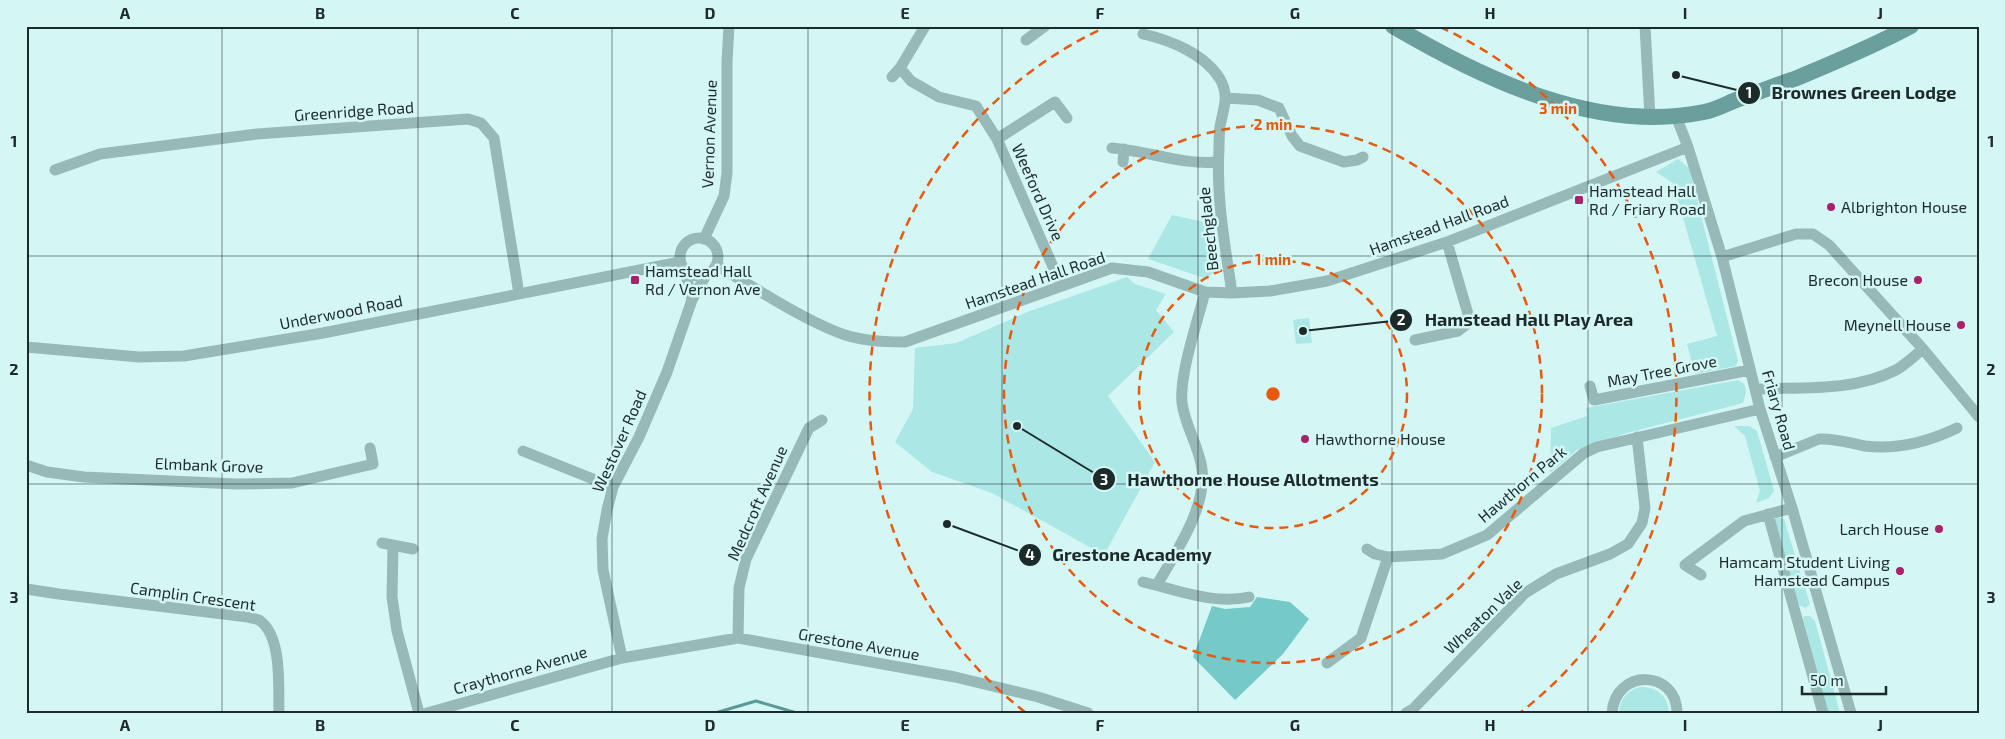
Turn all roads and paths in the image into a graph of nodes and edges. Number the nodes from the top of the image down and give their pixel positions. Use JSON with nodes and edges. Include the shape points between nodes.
{"nodes":[{"id":1,"x":729,"y":26,"type":"edge"},
{"id":2,"x":1045,"y":26,"type":"edge"},
{"id":3,"x":1165,"y":26,"type":"edge"},
{"id":4,"x":1393,"y":26,"type":"edge"},
{"id":5,"x":1645,"y":26,"type":"edge"},
{"id":6,"x":1911,"y":26,"type":"edge"},
{"id":7,"x":924,"y":28,"type":"dead end"},
{"id":8,"x":1143,"y":34,"type":"dead end"},
{"id":9,"x":1162,"y":38,"type":"junction"},
{"id":10,"x":1026,"y":40,"type":"dead end"},
{"id":11,"x":1226,"y":98,"type":"junction"},
{"id":12,"x":1676,"y":116,"type":"junction"},
{"id":13,"x":1650,"y":117,"type":"junction"},
{"id":14,"x":1067,"y":118,"type":"dead end"},
{"id":15,"x":997,"y":138,"type":"junction"},
{"id":16,"x":1688,"y":147,"type":"junction"},
{"id":17,"x":1363,"y":157,"type":"dead end"},
{"id":18,"x":1123,"y":162,"type":"dead end"},
{"id":19,"x":1218,"y":162,"type":"junction"},
{"id":20,"x":55,"y":170,"type":"dead end"},
{"id":21,"x":704,"y":239,"type":"junction"},
{"id":22,"x":1447,"y":242,"type":"junction"},
{"id":23,"x":681,"y":250,"type":"junction"},
{"id":24,"x":1722,"y":257,"type":"junction"},
{"id":25,"x":716,"y":265,"type":"junction"},
{"id":26,"x":683,"y":267,"type":"junction"},
{"id":27,"x":658,"y":268,"type":"junction"},
{"id":28,"x":706,"y":275,"type":"junction"},
{"id":29,"x":1061,"y":285,"type":"junction"},
{"id":30,"x":1205,"y":292,"type":"junction"},
{"id":31,"x":1232,"y":293,"type":"junction"},
{"id":32,"x":519,"y":294,"type":"junction"},
{"id":33,"x":692,"y":300,"type":"junction"},
{"id":34,"x":1415,"y":340,"type":"dead end"},
{"id":35,"x":26,"y":347,"type":"edge"},
{"id":36,"x":1923,"y":349,"type":"junction"},
{"id":37,"x":1750,"y":370,"type":"junction"},
{"id":38,"x":1590,"y":386,"type":"dead end"},
{"id":39,"x":1756,"y":389,"type":"junction"},
{"id":40,"x":1760,"y":409,"type":"junction"},
{"id":41,"x":1979,"y":417,"type":"edge"},
{"id":42,"x":822,"y":420,"type":"dead end"},
{"id":43,"x":1956,"y":428,"type":"dead end"},
{"id":44,"x":1637,"y":436,"type":"junction"},
{"id":45,"x":370,"y":448,"type":"dead end"},
{"id":46,"x":523,"y":451,"type":"dead end"},
{"id":47,"x":1775,"y":457,"type":"junction"},
{"id":48,"x":26,"y":465,"type":"edge"},
{"id":49,"x":613,"y":487,"type":"junction"},
{"id":50,"x":1792,"y":508,"type":"junction"},
{"id":51,"x":1768,"y":514,"type":"junction"},
{"id":52,"x":1367,"y":549,"type":"dead end"},
{"id":53,"x":413,"y":550,"type":"dead end"},
{"id":54,"x":1388,"y":558,"type":"junction"},
{"id":55,"x":1701,"y":574,"type":"dead end"},
{"id":56,"x":1143,"y":582,"type":"dead end"},
{"id":57,"x":1157,"y":585,"type":"junction"},
{"id":58,"x":26,"y":589,"type":"edge"},
{"id":59,"x":1249,"y":597,"type":"dead end"},
{"id":60,"x":738,"y":638,"type":"junction"},
{"id":61,"x":622,"y":658,"type":"junction"},
{"id":62,"x":1328,"y":663,"type":"dead end"},
{"id":63,"x":464,"y":708,"type":"edge"},
{"id":64,"x":279,"y":713,"type":"edge"},
{"id":65,"x":419,"y":713,"type":"edge"},
{"id":66,"x":427,"y":713,"type":"edge"},
{"id":67,"x":1088,"y":713,"type":"edge"},
{"id":68,"x":1406,"y":713,"type":"edge"},
{"id":69,"x":1612,"y":713,"type":"edge"},
{"id":70,"x":1677,"y":713,"type":"edge"},
{"id":71,"x":1823,"y":713,"type":"edge"},
{"id":72,"x":1851,"y":713,"type":"edge"}],
"edges":[{"from":1,"to":21,"type":"street","name":"Vernon Avenue","via":[[727,173],[724,196]]},
{"from":2,"to":10,"type":"street"},
{"from":3,"to":9,"type":"street"},
{"from":4,"to":13,"type":"main road","via":[[1430,48],[1504,83],[1568,106],[1623,116]]},
{"from":5,"to":13,"type":"street"},
{"from":6,"to":12,"type":"main road","via":[[1888,39],[1787,81],[1706,112]]},
{"from":7,"to":15,"type":"street","name":"Weeford Drive","via":[[896,72],[939,97],[976,106]]},
{"from":8,"to":9,"type":"street"},
{"from":9,"to":11,"type":"street","via":[[1209,64],[1221,80]]},
{"from":11,"to":17,"type":"street","via":[[1258,100],[1279,108],[1300,146],[1344,162]]},
{"from":11,"to":19,"type":"street","name":"Beechglade"},
{"from":12,"to":13,"type":"main road"},
{"from":12,"to":16,"type":"street","name":"Friary Road"},
{"from":14,"to":15,"type":"street","name":"Weeford Drive","via":[[1055,102]]},
{"from":15,"to":29,"type":"street","name":"Weeford Drive"},
{"from":16,"to":22,"type":"street","name":"Hamstead Hall Road"},
{"from":16,"to":24,"type":"street","name":"Friary Road"},
{"from":18,"to":19,"type":"street","name":"Beechglade","via":[[1118,148],[1192,162]]},
{"from":19,"to":31,"type":"street","name":"Beechglade","via":[[1219,201]]},
{"from":20,"to":32,"type":"street","name":"Greenridge Road","via":[[100,154],[257,134],[468,119],[481,123],[494,138]]},
{"from":21,"to":23,"type":"street","via":[[689,241]]},
{"from":21,"to":25,"type":"street","via":[[716,250]]},
{"from":22,"to":31,"type":"street","name":"Hamstead Hall Road","via":[[1326,281],[1270,291]]},
{"from":22,"to":34,"type":"street","via":[[1468,314],[1467,324],[1458,331]]},
{"from":23,"to":26,"type":"street"},
{"from":23,"to":27,"type":"street","name":"Underwood Road"},
{"from":24,"to":36,"type":"street","via":[[1796,234],[1813,234],[1829,245]]},
{"from":24,"to":37,"type":"street","name":"Friary Road"},
{"from":25,"to":28,"type":"street"},
{"from":25,"to":29,"type":"street","name":"Hamstead Hall Road","via":[[838,333],[885,342],[905,342]]},
{"from":26,"to":27,"type":"street","name":"Underwood Road"},
{"from":26,"to":28,"type":"street","via":[[696,276]]},
{"from":26,"to":33,"type":"street"},
{"from":27,"to":32,"type":"street","name":"Underwood Road"},
{"from":28,"to":33,"type":"street","name":"Westover Road"},
{"from":29,"to":30,"type":"street","name":"Hamstead Hall Road","via":[[1112,268],[1148,272]]},
{"from":30,"to":31,"type":"street","name":"Hamstead Hall Road"},
{"from":30,"to":57,"type":"street","via":[[1189,354],[1182,403],[1202,470],[1201,490],[1184,536]]},
{"from":32,"to":35,"type":"street","name":"Underwood Road","via":[[323,333],[184,356],[139,357]]},
{"from":33,"to":49,"type":"street","name":"Westover Road","via":[[667,372]]},
{"from":36,"to":39,"type":"street","via":[[1896,370],[1863,382],[1818,388]]},
{"from":36,"to":41,"type":"street"},
{"from":37,"to":38,"type":"street","name":"May Tree Grove","via":[[1594,400]]},
{"from":37,"to":39,"type":"street","name":"Friary Road"},
{"from":39,"to":40,"type":"street","name":"Friary Road"},
{"from":40,"to":44,"type":"street","name":"Hawthorn Park"},
{"from":40,"to":47,"type":"street","name":"Friary Road"},
{"from":42,"to":60,"type":"street","name":"Medcroft Avenue","via":[[809,428],[746,559],[739,588]]},
{"from":43,"to":47,"type":"street","via":[[1933,439],[1897,447],[1819,440]]},
{"from":44,"to":54,"type":"street","name":"Hawthorn Park","via":[[1584,453],[1486,535],[1442,554]]},
{"from":44,"to":68,"type":"street","name":"Wheaton Vale","via":[[1645,508],[1642,523],[1628,544],[1556,574],[1525,593]]},
{"from":45,"to":48,"type":"street","name":"Elmbank Grove","via":[[372,464],[292,483],[236,484],[84,477],[47,472]]},
{"from":46,"to":49,"type":"street"},
{"from":47,"to":50,"type":"street","name":"Friary Road"},
{"from":49,"to":61,"type":"street","name":"Westover Road","via":[[602,539],[603,570]]},
{"from":50,"to":51,"type":"street"},
{"from":50,"to":72,"type":"street","name":"Friary Road"},
{"from":51,"to":55,"type":"street","via":[[1744,521],[1685,565]]},
{"from":51,"to":71,"type":"street"},
{"from":52,"to":54,"type":"street","name":"Hawthorn Park"},
{"from":53,"to":65,"type":"street","via":[[387,544],[396,631]]},
{"from":54,"to":62,"type":"street","via":[[1361,638]]},
{"from":56,"to":57,"type":"street"},
{"from":57,"to":59,"type":"street","via":[[1216,599]]},
{"from":58,"to":64,"type":"street","name":"Camplin Crescent","via":[[259,620],[269,632],[276,650]]},
{"from":60,"to":61,"type":"street","name":"Grestone Avenue"},
{"from":60,"to":67,"type":"street","name":"Grestone Avenue","via":[[956,677]]},
{"from":61,"to":63,"type":"street","name":"Craythorne Avenue"},
{"from":63,"to":66,"type":"street","name":"Craythorne Avenue"},
{"from":69,"to":70,"type":"street","via":[[1621,690],[1642,679],[1665,686],[1675,699]]}]}
